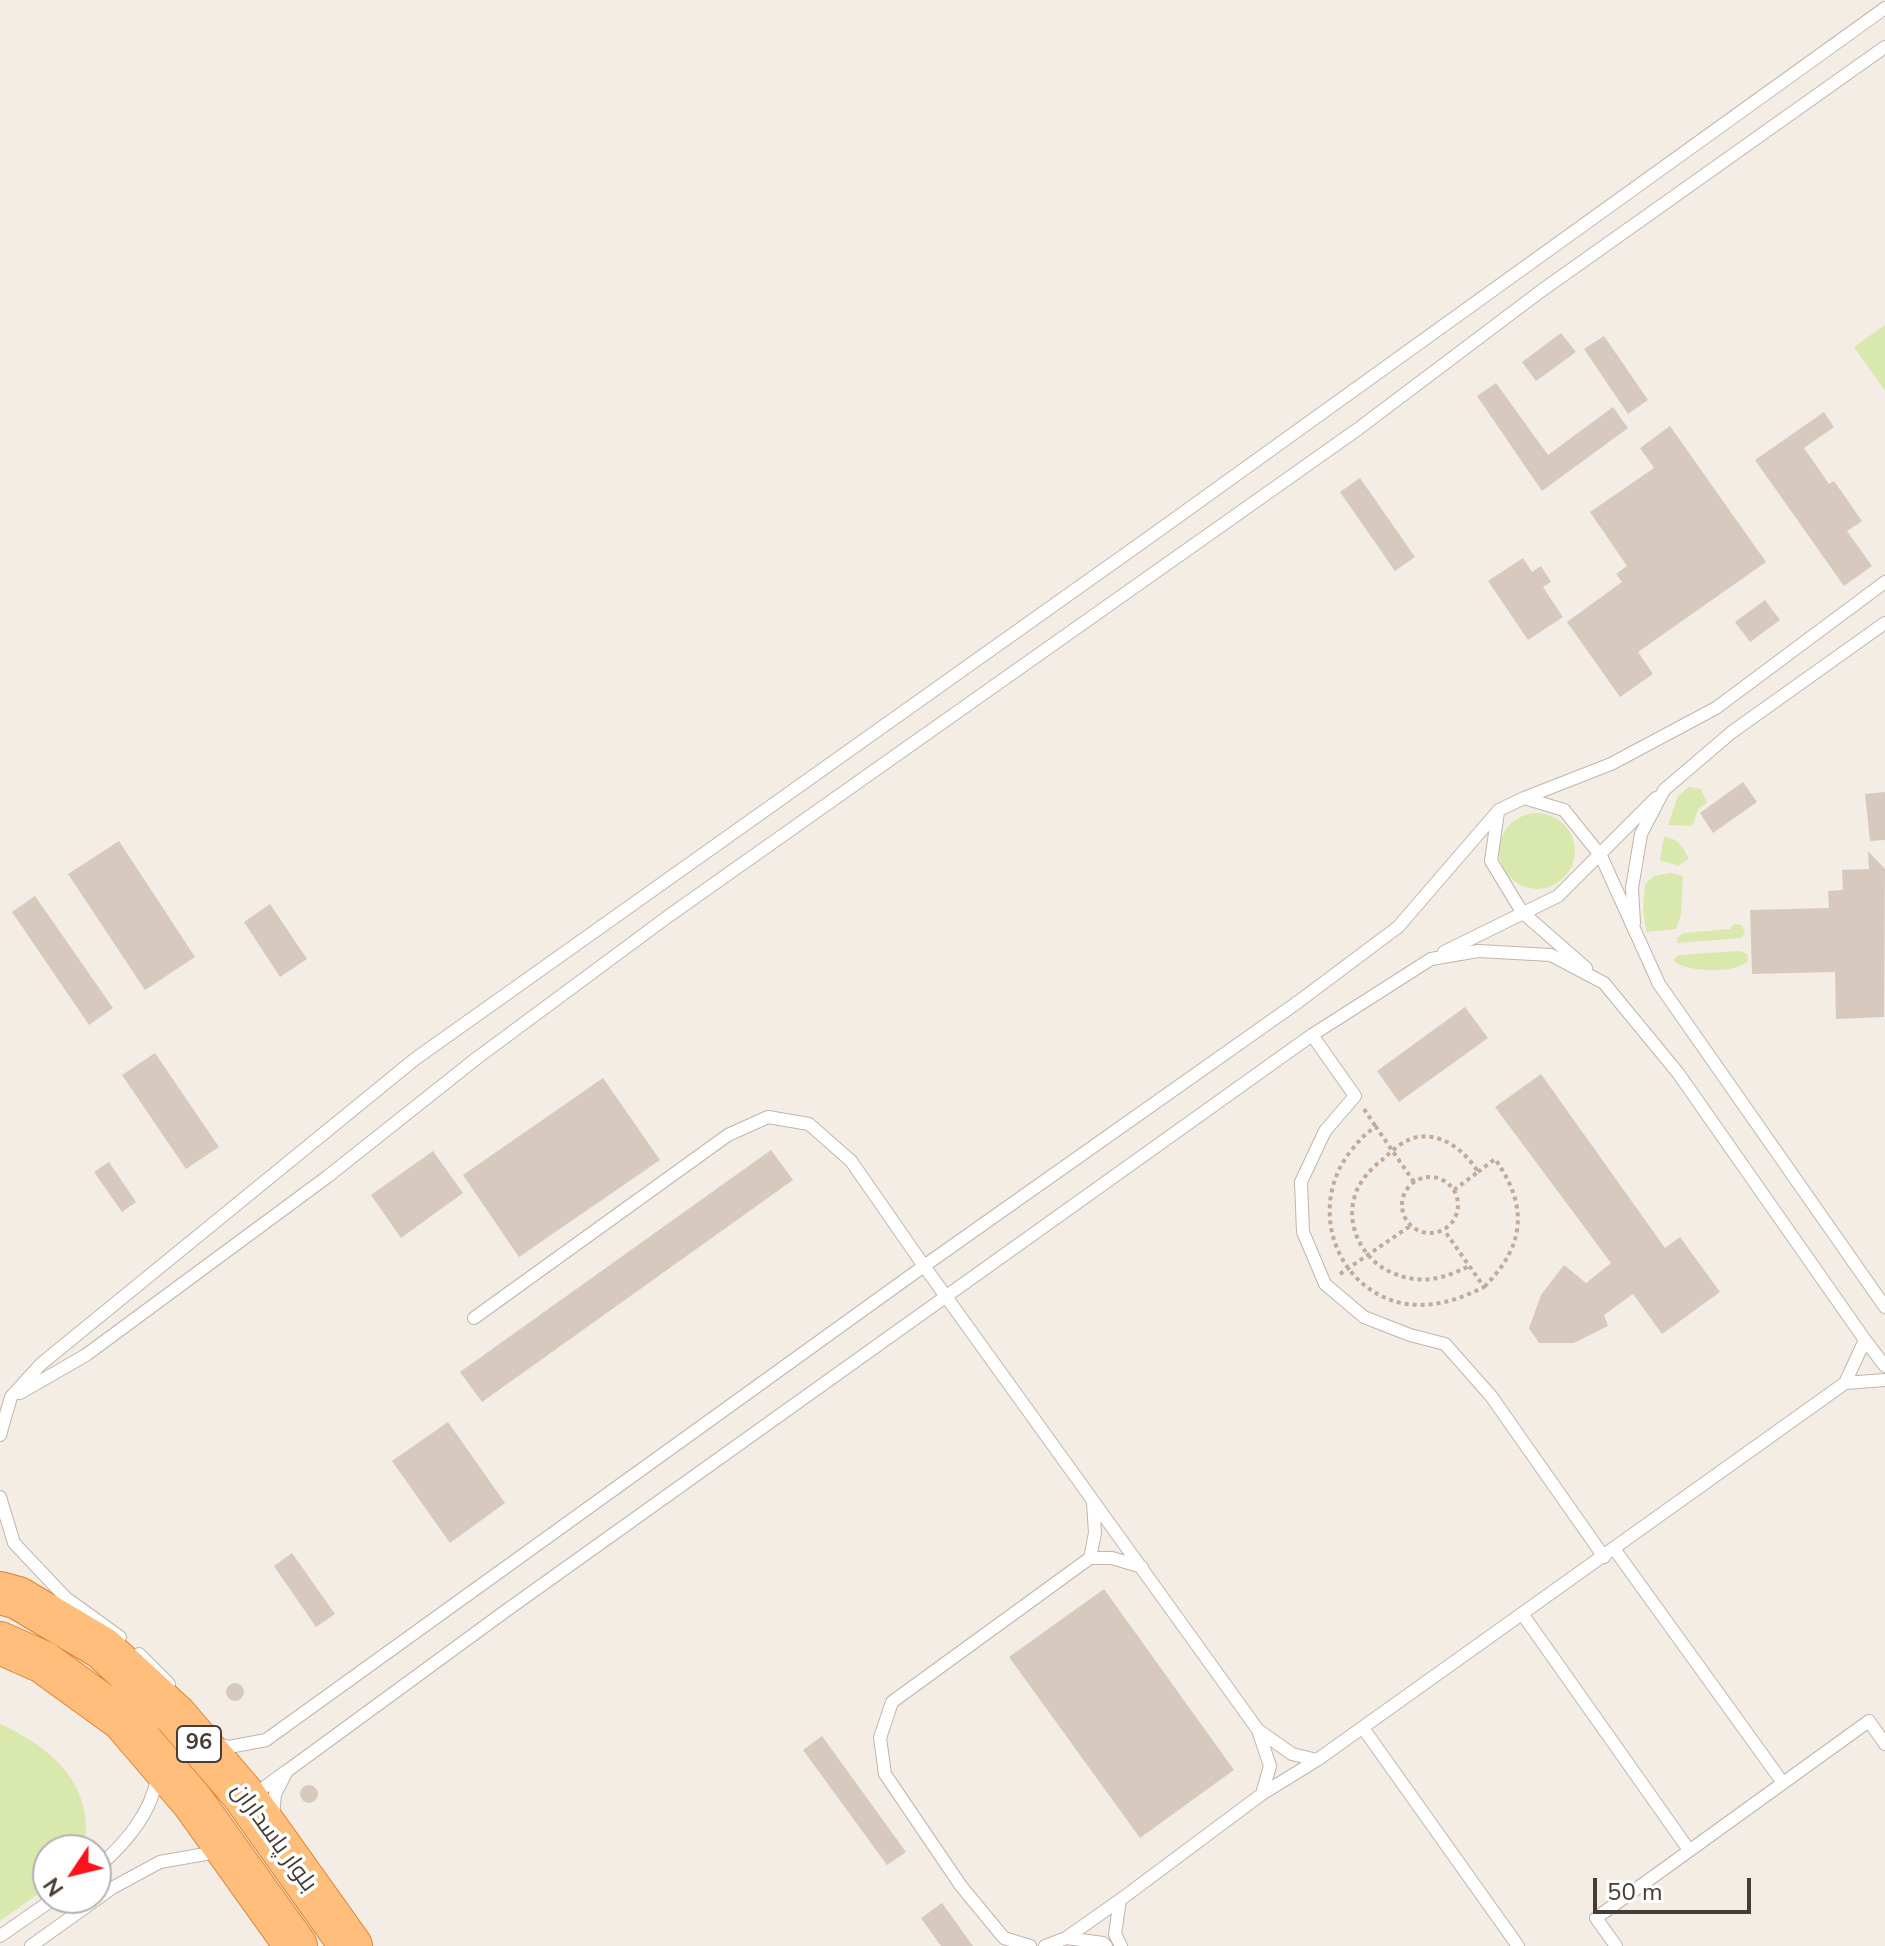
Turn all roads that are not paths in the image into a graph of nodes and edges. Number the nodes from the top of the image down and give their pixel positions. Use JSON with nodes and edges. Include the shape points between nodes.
{"nodes":[{"id":1,"x":1885,"y":8,"type":"edge"},
{"id":2,"x":1885,"y":47,"type":"edge"},
{"id":3,"x":1885,"y":582,"type":"edge"},
{"id":4,"x":1885,"y":623,"type":"edge"},
{"id":5,"x":1664,"y":790,"type":"junction"},
{"id":6,"x":1524,"y":798,"type":"junction"},
{"id":7,"x":1499,"y":810,"type":"junction"},
{"id":8,"x":1601,"y":856,"type":"junction"},
{"id":9,"x":1522,"y":912,"type":"junction"},
{"id":10,"x":1634,"y":932,"type":"junction"},
{"id":11,"x":1431,"y":959,"type":"junction"},
{"id":12,"x":1604,"y":983,"type":"junction"},
{"id":13,"x":1312,"y":1035,"type":"junction"},
{"id":14,"x":924,"y":1266,"type":"junction"},
{"id":15,"x":946,"y":1296,"type":"junction"},
{"id":16,"x":1885,"y":1307,"type":"edge"},
{"id":17,"x":474,"y":1318,"type":"dead end"},
{"id":18,"x":1865,"y":1340,"type":"junction"},
{"id":19,"x":1885,"y":1366,"type":"edge"},
{"id":20,"x":1885,"y":1380,"type":"edge"},
{"id":21,"x":1845,"y":1383,"type":"junction"},
{"id":22,"x":6,"y":1401,"type":"edge"},
{"id":23,"x":0,"y":1435,"type":"edge"},
{"id":24,"x":0,"y":1497,"type":"edge"},
{"id":25,"x":1093,"y":1499,"type":"junction"},
{"id":26,"x":1609,"y":1553,"type":"junction"},
{"id":27,"x":1090,"y":1558,"type":"junction"},
{"id":28,"x":1142,"y":1567,"type":"junction"},
{"id":29,"x":0,"y":1593,"type":"edge"},
{"id":30,"x":1523,"y":1615,"type":"junction"},
{"id":31,"x":0,"y":1643,"type":"edge"},
{"id":32,"x":189,"y":1715,"type":"junction"},
{"id":33,"x":1363,"y":1728,"type":"junction"},
{"id":34,"x":1258,"y":1730,"type":"junction"},
{"id":35,"x":1885,"y":1744,"type":"edge"},
{"id":36,"x":1317,"y":1760,"type":"junction"},
{"id":37,"x":159,"y":1762,"type":"junction"},
{"id":38,"x":287,"y":1771,"type":"junction"},
{"id":39,"x":1783,"y":1783,"type":"junction"},
{"id":40,"x":242,"y":1793,"type":"junction"},
{"id":41,"x":1262,"y":1794,"type":"junction"},
{"id":42,"x":272,"y":1835,"type":"junction"},
{"id":43,"x":1689,"y":1850,"type":"junction"},
{"id":44,"x":112,"y":1854,"type":"edge"},
{"id":45,"x":239,"y":1866,"type":"junction"},
{"id":46,"x":1120,"y":1900,"type":"junction"},
{"id":47,"x":32,"y":1914,"type":"edge"},
{"id":48,"x":0,"y":1936,"type":"edge"},
{"id":49,"x":1066,"y":1938,"type":"junction"},
{"id":50,"x":31,"y":1946,"type":"edge"},
{"id":51,"x":296,"y":1946,"type":"edge"},
{"id":52,"x":351,"y":1946,"type":"edge"},
{"id":53,"x":1030,"y":1946,"type":"edge"},
{"id":54,"x":1045,"y":1946,"type":"edge"},
{"id":55,"x":1106,"y":1946,"type":"edge"},
{"id":56,"x":1121,"y":1946,"type":"edge"},
{"id":57,"x":1518,"y":1946,"type":"edge"},
{"id":58,"x":1616,"y":1946,"type":"edge"}],
"edges":[{"from":1,"to":22,"type":"lane","via":[[415,1059],[41,1364]]},
{"from":2,"to":22,"type":"lane","via":[[1541,291],[1358,429],[670,915],[86,1355]]},
{"from":3,"to":6,"type":"lane","via":[[1716,708],[1611,764]]},
{"from":4,"to":5,"type":"lane","via":[[1732,732]]},
{"from":5,"to":8,"type":"lane"},
{"from":5,"to":10,"type":"lane","via":[[1641,834],[1632,888]]},
{"from":6,"to":7,"type":"lane"},
{"from":6,"to":8,"type":"lane","via":[[1564,810]]},
{"from":7,"to":9,"type":"lane","via":[[1491,861]]},
{"from":7,"to":14,"type":"lane","via":[[1398,927]]},
{"from":8,"to":9,"type":"lane","via":[[1558,896]]},
{"from":8,"to":10,"type":"lane"},
{"from":9,"to":11,"type":"lane"},
{"from":9,"to":12,"type":"lane"},
{"from":10,"to":16,"type":"lane","via":[[1659,984]]},
{"from":11,"to":12,"type":"lane","via":[[1478,951],[1551,955]]},
{"from":11,"to":13,"type":"lane"},
{"from":12,"to":18,"type":"lane","via":[[1678,1073]]},
{"from":13,"to":15,"type":"lane"},
{"from":13,"to":26,"type":"lane","via":[[1355,1096],[1325,1131],[1301,1182],[1303,1232],[1325,1284],[1364,1317],[1445,1344],[1491,1396]]},
{"from":14,"to":15,"type":"lane"},
{"from":14,"to":17,"type":"lane","via":[[851,1161],[809,1124],[768,1117],[728,1135]]},
{"from":14,"to":32,"type":"lane","via":[[266,1740],[229,1747]]},
{"from":15,"to":25,"type":"lane"},
{"from":15,"to":38,"type":"lane"},
{"from":18,"to":19,"type":"lane"},
{"from":18,"to":21,"type":"lane"},
{"from":20,"to":21,"type":"lane"},
{"from":21,"to":26,"type":"lane"},
{"from":22,"to":23,"type":"lane"},
{"from":24,"to":32,"type":"lane","via":[[14,1543],[66,1598],[158,1671]]},
{"from":25,"to":27,"type":"lane"},
{"from":25,"to":28,"type":"lane"},
{"from":26,"to":30,"type":"lane"},
{"from":26,"to":39,"type":"lane"},
{"from":27,"to":28,"type":"lane"},
{"from":27,"to":53,"type":"lane","via":[[892,1702],[880,1738],[885,1774],[961,1886],[1004,1938]]},
{"from":28,"to":34,"type":"lane"},
{"from":29,"to":32,"type":"highway","name":"بلوار پاسداران","number":"96","via":[[18,1598],[102,1648],[176,1716]]},
{"from":30,"to":33,"type":"lane"},
{"from":30,"to":43,"type":"lane"},
{"from":31,"to":37,"type":"highway","name":"بلوار پاسداران","number":"96","via":[[43,1662],[123,1720]]},
{"from":32,"to":40,"type":"highway","name":"بلوار پاسداران","number":"96"},
{"from":33,"to":36,"type":"lane"},
{"from":33,"to":57,"type":"lane"},
{"from":34,"to":36,"type":"lane","via":[[1292,1754]]},
{"from":34,"to":41,"type":"lane","via":[[1270,1766]]},
{"from":35,"to":39,"type":"lane","via":[[1869,1721]]},
{"from":36,"to":41,"type":"lane"},
{"from":37,"to":44,"type":"lane","via":[[155,1795]]},
{"from":37,"to":45,"type":"highway","name":"بلوار پاسداران","number":"96"},
{"from":38,"to":40,"type":"lane","via":[[258,1792]]},
{"from":38,"to":42,"type":"lane","via":[[275,1794]]},
{"from":39,"to":43,"type":"lane"},
{"from":40,"to":42,"type":"highway","name":"بلوار پاسداران","number":"96"},
{"from":41,"to":46,"type":"lane"},
{"from":42,"to":52,"type":"highway","name":"بلوار پاسداران","number":"96"},
{"from":43,"to":58,"type":"lane","via":[[1596,1918]]},
{"from":45,"to":50,"type":"lane","via":[[211,1853],[160,1862],[112,1888]]},
{"from":45,"to":51,"type":"highway","name":"بلوار پاسداران","number":"96"},
{"from":46,"to":49,"type":"lane"},
{"from":46,"to":56,"type":"lane","via":[[1115,1934]]},
{"from":47,"to":48,"type":"lane"},
{"from":49,"to":54,"type":"lane"},
{"from":49,"to":55,"type":"lane"}]}
